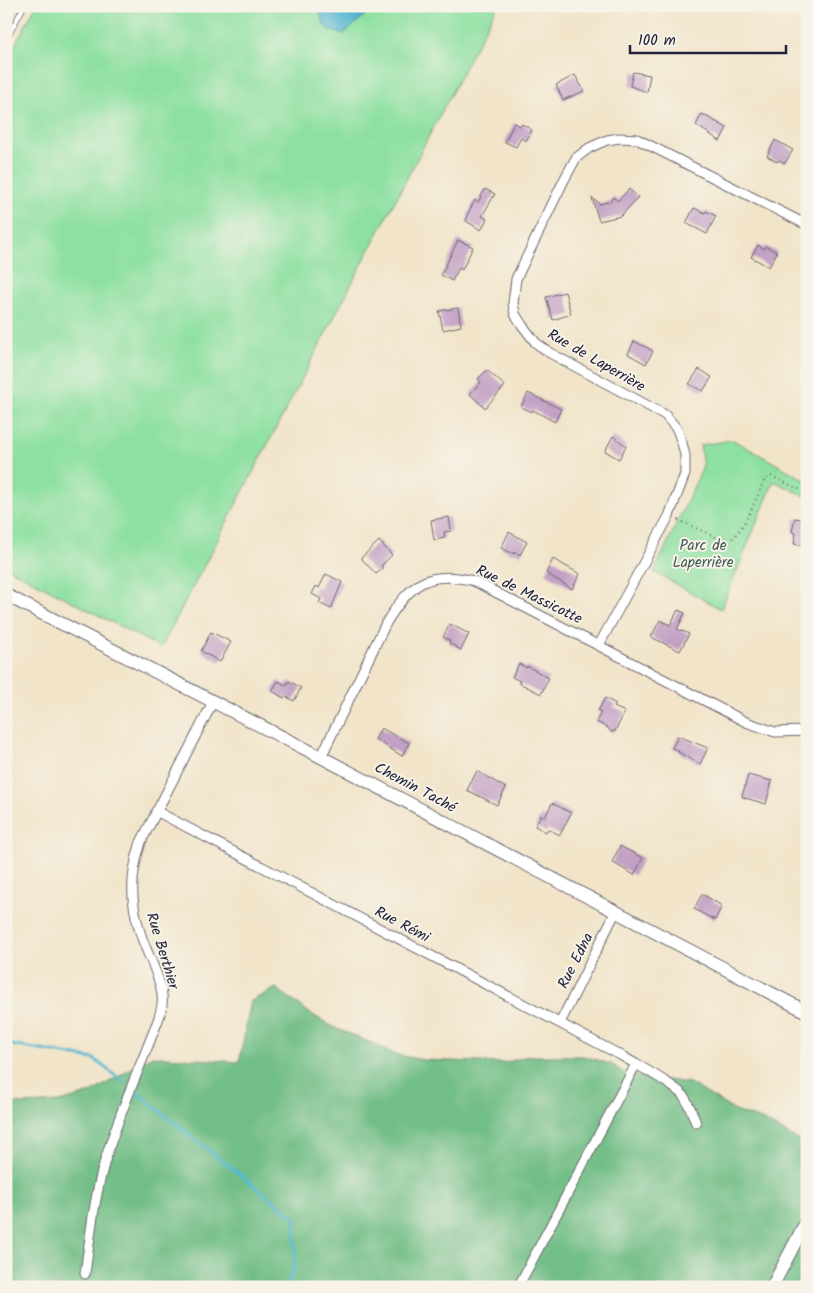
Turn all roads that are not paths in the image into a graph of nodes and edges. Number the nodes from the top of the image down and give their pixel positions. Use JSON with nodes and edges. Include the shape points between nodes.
{"nodes":[{"id":1,"x":24,"y":6,"type":"edge"},
{"id":2,"x":6,"y":40,"type":"edge"},
{"id":3,"x":807,"y":225,"type":"edge"},
{"id":4,"x":6,"y":595,"type":"edge"},
{"id":5,"x":599,"y":645,"type":"junction"},
{"id":6,"x":213,"y":702,"type":"junction"},
{"id":7,"x":807,"y":731,"type":"edge"},
{"id":8,"x":321,"y":757,"type":"junction"},
{"id":9,"x":156,"y":812,"type":"junction"},
{"id":10,"x":616,"y":911,"type":"junction"},
{"id":11,"x":807,"y":1012,"type":"edge"},
{"id":12,"x":560,"y":1023,"type":"junction"},
{"id":13,"x":636,"y":1064,"type":"junction"},
{"id":14,"x":696,"y":1123,"type":"dead end"},
{"id":15,"x":807,"y":1220,"type":"edge"},
{"id":16,"x":85,"y":1274,"type":"dead end"},
{"id":17,"x":518,"y":1287,"type":"edge"},
{"id":18,"x":772,"y":1287,"type":"edge"}],
"edges":[{"from":1,"to":2,"type":"lane"},
{"from":3,"to":5,"type":"street","name":"Rue de Laperrière","via":[[637,139],[606,140],[589,148],[576,158],[564,180],[516,279],[515,314],[536,342],[550,353],[665,415],[677,429],[685,455],[685,474],[669,516]]},
{"from":4,"to":6,"type":"street","name":"Chemin Taché"},
{"from":5,"to":7,"type":"street","name":"Rue de Massicotte","via":[[746,722],[775,732]]},
{"from":5,"to":8,"type":"street","name":"Rue de Massicotte","via":[[474,580],[447,575],[427,580],[411,589],[397,604]]},
{"from":6,"to":8,"type":"street","name":"Chemin Taché"},
{"from":6,"to":9,"type":"street","name":"Rue Berthier"},
{"from":8,"to":10,"type":"street","name":"Chemin Taché"},
{"from":9,"to":12,"type":"street","name":"Rue Rémi"},
{"from":9,"to":16,"type":"street","name":"Rue Berthier","via":[[140,842],[132,878],[140,933],[161,990],[162,1004],[104,1165]]},
{"from":10,"to":11,"type":"street","name":"Chemin Taché"},
{"from":10,"to":12,"type":"street","name":"Rue Edna"},
{"from":12,"to":13,"type":"street","name":"Rue Rémi"},
{"from":13,"to":14,"type":"street","name":"Rue Rémi","via":[[683,1095]]},
{"from":13,"to":17,"type":"street"},
{"from":15,"to":18,"type":"street"}]}
